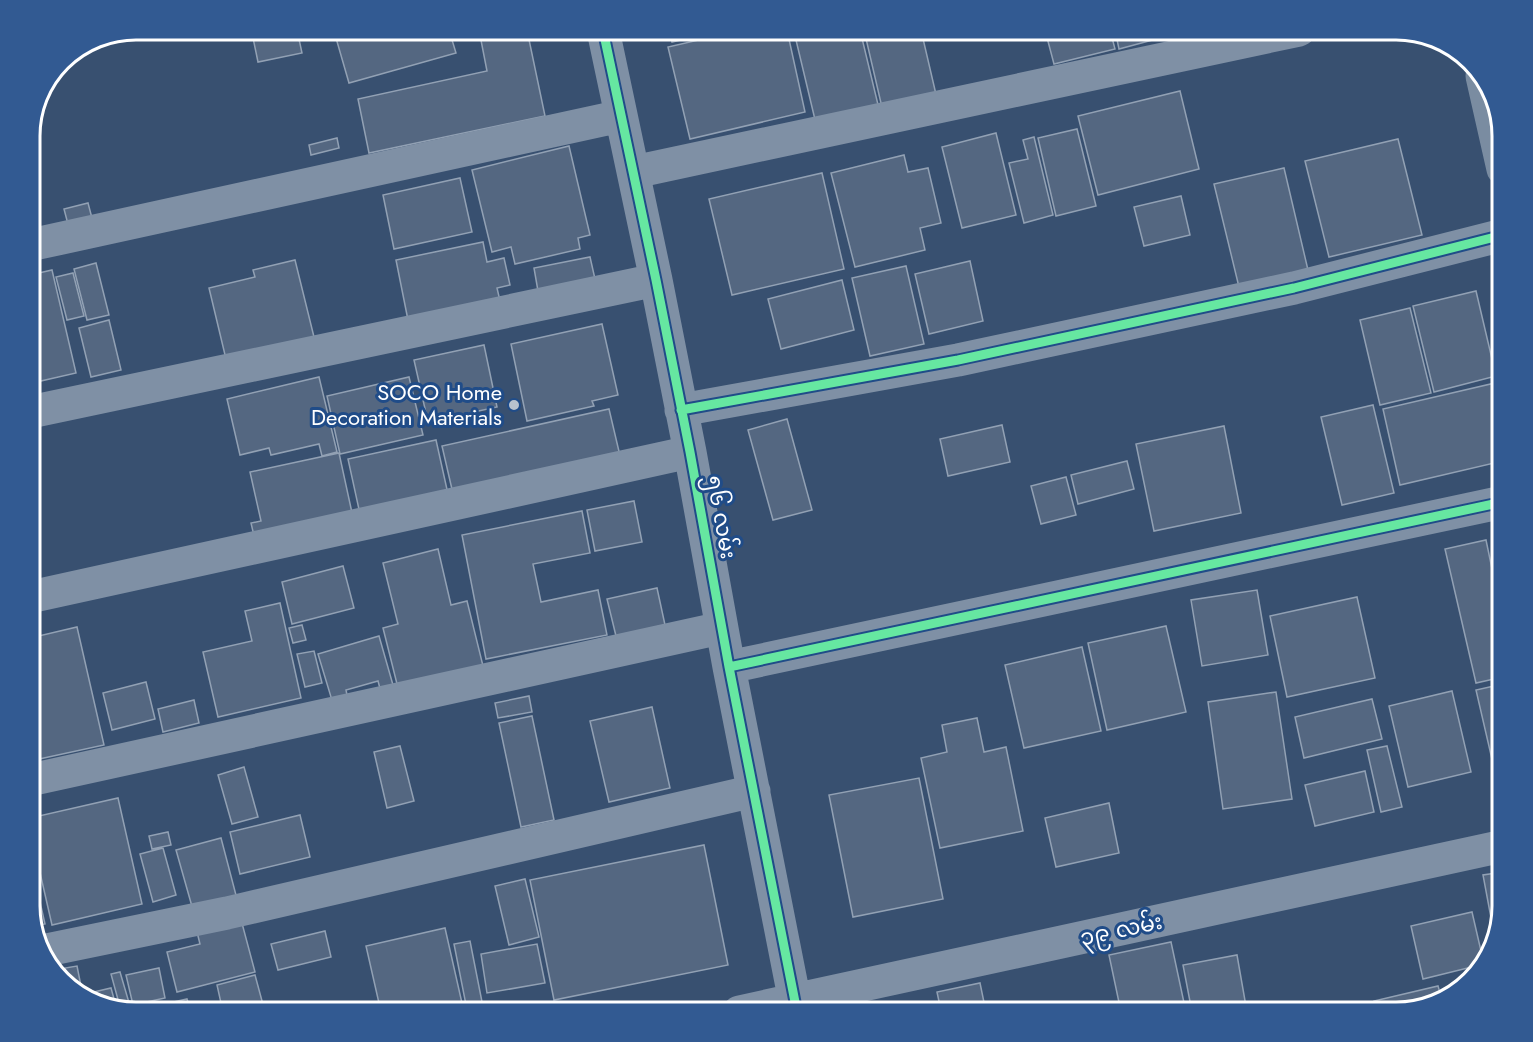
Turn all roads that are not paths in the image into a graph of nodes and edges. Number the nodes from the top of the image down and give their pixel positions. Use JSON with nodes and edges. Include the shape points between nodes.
{"nodes":[{"id":1,"x":605,"y":40,"type":"edge"},
{"id":2,"x":1252,"y":40,"type":"edge"},
{"id":3,"x":621,"y":116,"type":"junction"},
{"id":4,"x":634,"y":172,"type":"junction"},
{"id":5,"x":1492,"y":238,"type":"edge"},
{"id":6,"x":41,"y":243,"type":"edge"},
{"id":7,"x":656,"y":280,"type":"junction"},
{"id":8,"x":41,"y":410,"type":"edge"},
{"id":9,"x":681,"y":410,"type":"junction"},
{"id":10,"x":690,"y":452,"type":"junction"},
{"id":11,"x":1492,"y":503,"type":"edge"},
{"id":12,"x":41,"y":595,"type":"edge"},
{"id":13,"x":721,"y":628,"type":"junction"},
{"id":14,"x":729,"y":668,"type":"junction"},
{"id":15,"x":41,"y":778,"type":"edge"},
{"id":16,"x":754,"y":791,"type":"junction"},
{"id":17,"x":1492,"y":848,"type":"edge"},
{"id":18,"x":51,"y":949,"type":"edge"},
{"id":19,"x":795,"y":1001,"type":"edge"},
{"id":20,"x":818,"y":1001,"type":"edge"}],
"edges":[{"from":1,"to":3,"type":"street","name":"၅၆ လမ်း"},
{"from":2,"to":4,"type":"street"},
{"from":3,"to":4,"type":"street","name":"၅၆ လမ်း"},
{"from":3,"to":6,"type":"street"},
{"from":4,"to":7,"type":"street","name":"၅၆ လမ်း"},
{"from":5,"to":9,"type":"street","via":[[1294,288],[1016,347]]},
{"from":7,"to":8,"type":"street"},
{"from":7,"to":9,"type":"street","name":"၅၆ လမ်း"},
{"from":9,"to":10,"type":"street","name":"၅၆ လမ်း"},
{"from":10,"to":12,"type":"street"},
{"from":10,"to":13,"type":"street","name":"၅၆ လမ်း"},
{"from":11,"to":14,"type":"street"},
{"from":13,"to":14,"type":"street","name":"၅၆ လမ်း"},
{"from":13,"to":15,"type":"street"},
{"from":14,"to":16,"type":"street","name":"၅၆ လမ်း"},
{"from":16,"to":18,"type":"street","via":[[226,913]]},
{"from":16,"to":19,"type":"street","name":"၅၆ လမ်း"},
{"from":17,"to":20,"type":"street","name":"၃၉ လမ်း"}]}
